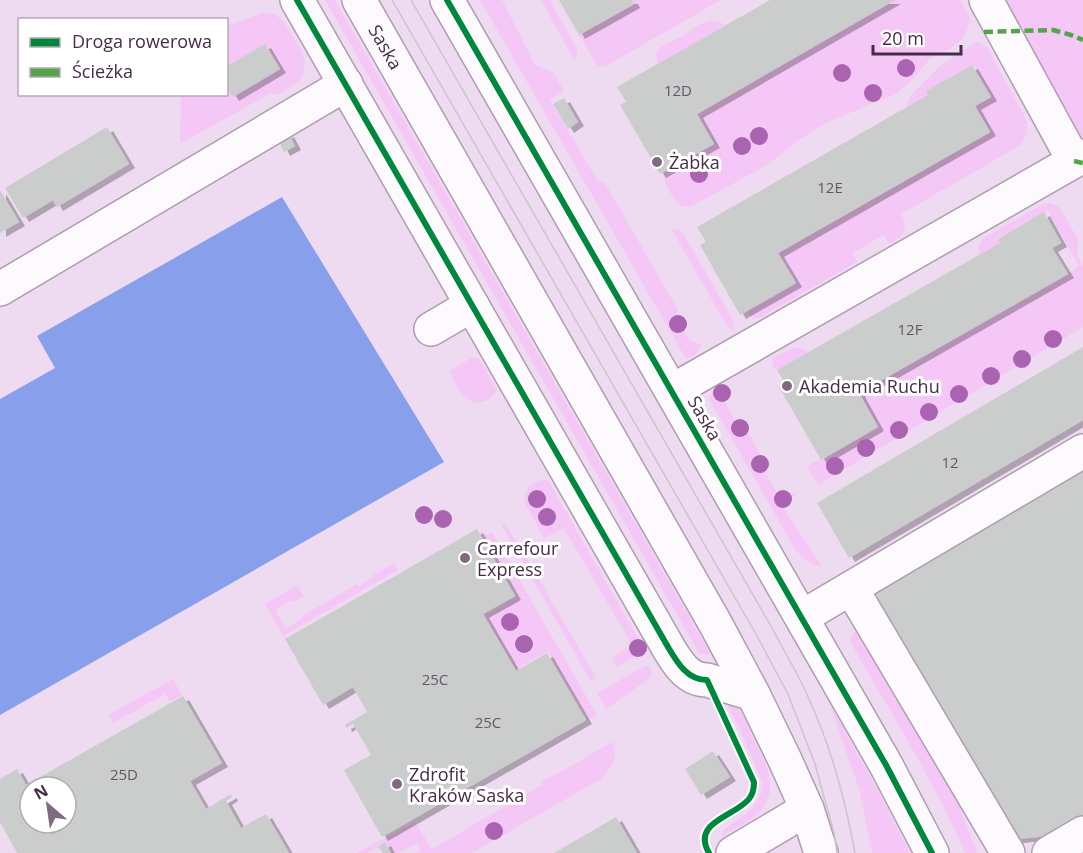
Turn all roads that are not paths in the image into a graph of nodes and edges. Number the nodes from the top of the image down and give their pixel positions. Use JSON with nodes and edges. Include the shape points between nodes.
{"nodes":[{"id":1,"x":297,"y":0,"type":"edge"},
{"id":2,"x":359,"y":0,"type":"edge"},
{"id":3,"x":447,"y":0,"type":"edge"},
{"id":4,"x":986,"y":0,"type":"edge"},
{"id":5,"x":346,"y":84,"type":"junction"},
{"id":6,"x":1079,"y":158,"type":"edge"},
{"id":7,"x":0,"y":289,"type":"edge"},
{"id":8,"x":472,"y":305,"type":"junction"},
{"id":9,"x":431,"y":329,"type":"dead end"},
{"id":10,"x":672,"y":391,"type":"junction"},
{"id":11,"x":1083,"y":451,"type":"edge"},
{"id":12,"x":851,"y":588,"type":"junction"},
{"id":13,"x":802,"y":617,"type":"junction"},
{"id":14,"x":753,"y":694,"type":"junction"},
{"id":15,"x":807,"y":809,"type":"junction"},
{"id":16,"x":1083,"y":833,"type":"edge"},
{"id":17,"x":733,"y":853,"type":"edge"},
{"id":18,"x":821,"y":853,"type":"edge"},
{"id":19,"x":932,"y":853,"type":"edge"},
{"id":20,"x":1008,"y":853,"type":"edge"},
{"id":21,"x":1049,"y":853,"type":"edge"}],
"edges":[{"from":1,"to":5,"type":"street"},
{"from":2,"to":14,"type":"street","name":"Saska"},
{"from":3,"to":10,"type":"street","name":"Saska"},
{"from":4,"to":6,"type":"street"},
{"from":5,"to":7,"type":"street"},
{"from":5,"to":8,"type":"street"},
{"from":6,"to":10,"type":"street"},
{"from":8,"to":9,"type":"street"},
{"from":8,"to":14,"type":"street","via":[[680,666],[701,680]]},
{"from":10,"to":13,"type":"street","name":"Saska"},
{"from":11,"to":12,"type":"street"},
{"from":12,"to":13,"type":"street"},
{"from":12,"to":20,"type":"street"},
{"from":13,"to":19,"type":"street","name":"Saska"},
{"from":14,"to":15,"type":"street","name":"Saska"},
{"from":15,"to":17,"type":"street"},
{"from":15,"to":18,"type":"street","name":"Saska"},
{"from":16,"to":21,"type":"street"}]}
